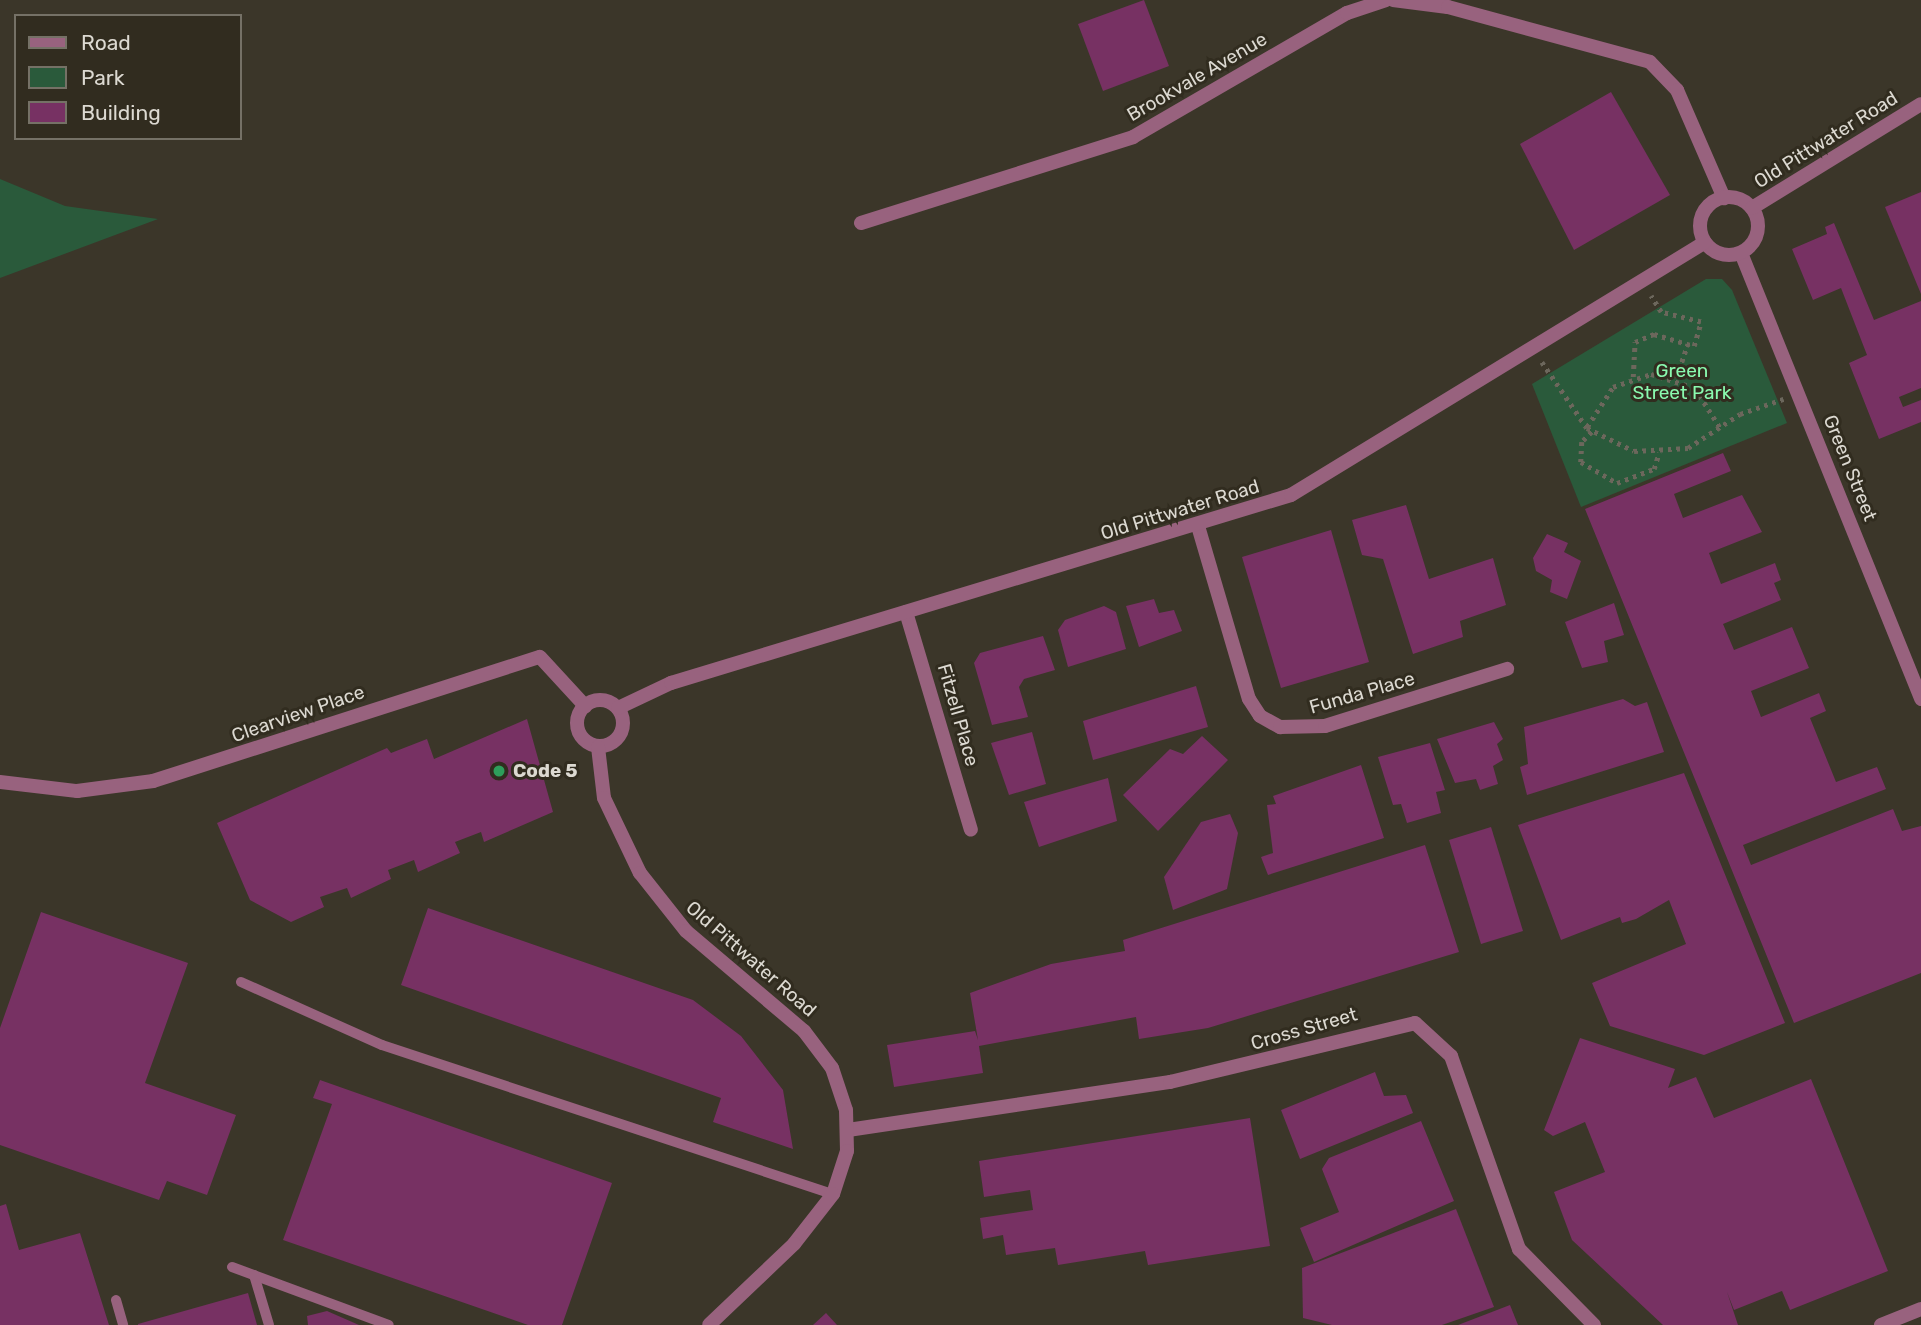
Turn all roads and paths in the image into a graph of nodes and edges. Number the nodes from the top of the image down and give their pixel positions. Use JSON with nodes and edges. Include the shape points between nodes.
{"nodes":[{"id":1,"x":1386,"y":0,"type":"edge"},
{"id":2,"x":1393,"y":0,"type":"edge"},
{"id":3,"x":1921,"y":104,"type":"edge"},
{"id":4,"x":1724,"y":198,"type":"junction"},
{"id":5,"x":1752,"y":208,"type":"junction"},
{"id":6,"x":860,"y":223,"type":"dead end"},
{"id":7,"x":1705,"y":242,"type":"junction"},
{"id":8,"x":1741,"y":253,"type":"junction"},
{"id":9,"x":1641,"y":282,"type":"junction"},
{"id":10,"x":1688,"y":344,"type":"junction"},
{"id":11,"x":1535,"y":348,"type":"junction"},
{"id":12,"x":1633,"y":377,"type":"junction"},
{"id":13,"x":1676,"y":378,"type":"junction"},
{"id":14,"x":1799,"y":393,"type":"junction"},
{"id":15,"x":1587,"y":428,"type":"junction"},
{"id":16,"x":1721,"y":429,"type":"junction"},
{"id":17,"x":1593,"y":431,"type":"junction"},
{"id":18,"x":1659,"y":453,"type":"junction"},
{"id":19,"x":1198,"y":526,"type":"junction"},
{"id":20,"x":906,"y":612,"type":"junction"},
{"id":21,"x":1507,"y":669,"type":"dead end"},
{"id":22,"x":1921,"y":699,"type":"edge"},
{"id":23,"x":585,"y":706,"type":"junction"},
{"id":24,"x":618,"y":708,"type":"junction"},
{"id":25,"x":598,"y":747,"type":"junction"},
{"id":26,"x":0,"y":782,"type":"edge"},
{"id":27,"x":971,"y":830,"type":"dead end"},
{"id":28,"x":241,"y":982,"type":"dead end"},
{"id":29,"x":848,"y":1130,"type":"junction"},
{"id":30,"x":832,"y":1194,"type":"junction"},
{"id":31,"x":232,"y":1267,"type":"dead end"},
{"id":32,"x":254,"y":1275,"type":"junction"},
{"id":33,"x":116,"y":1300,"type":"dead end"},
{"id":34,"x":1921,"y":1309,"type":"edge"},
{"id":35,"x":123,"y":1325,"type":"edge"},
{"id":36,"x":269,"y":1325,"type":"edge"},
{"id":37,"x":389,"y":1325,"type":"edge"},
{"id":38,"x":709,"y":1325,"type":"edge"},
{"id":39,"x":1594,"y":1325,"type":"edge"},
{"id":40,"x":1881,"y":1325,"type":"edge"}],
"edges":[{"from":1,"to":6,"type":"street","name":"Brookvale Avenue","via":[[1346,13],[1133,137]]},
{"from":2,"to":4,"type":"street","via":[[1448,7],[1650,62],[1677,90]]},
{"from":3,"to":5,"type":"street","name":"Old Pittwater Road"},
{"from":4,"to":5,"type":"street"},
{"from":4,"to":7,"type":"street","via":[[1703,215]]},
{"from":5,"to":8,"type":"street","via":[[1758,233]]},
{"from":7,"to":8,"type":"street","via":[[1721,254]]},
{"from":7,"to":9,"type":"street","name":"Old Pittwater Road"},
{"from":8,"to":14,"type":"street","name":"Green Street"},
{"from":9,"to":10,"type":"path","via":[[1661,312],[1701,322],[1694,346]]},
{"from":9,"to":11,"type":"street","name":"Old Pittwater Road"},
{"from":10,"to":12,"type":"path","via":[[1643,337],[1630,353]]},
{"from":10,"to":13,"type":"path"},
{"from":11,"to":15,"type":"path"},
{"from":11,"to":19,"type":"street","name":"Old Pittwater Road","via":[[1348,466],[1291,495]]},
{"from":12,"to":13,"type":"path"},
{"from":12,"to":15,"type":"path","via":[[1601,399]]},
{"from":13,"to":16,"type":"path","via":[[1706,398]]},
{"from":14,"to":16,"type":"path","via":[[1740,414]]},
{"from":14,"to":22,"type":"street","name":"Green Street"},
{"from":15,"to":17,"type":"path"},
{"from":16,"to":18,"type":"path","via":[[1688,448]]},
{"from":17,"to":18,"type":"path","via":[[1634,451]]},
{"from":17,"to":18,"type":"path","via":[[1582,442],[1581,462],[1617,483],[1645,476]]},
{"from":19,"to":20,"type":"street","name":"Old Pittwater Road"},
{"from":19,"to":21,"type":"street","name":"Funda Place","via":[[1249,699],[1260,716],[1280,727],[1325,726]]},
{"from":20,"to":24,"type":"street","name":"Old Pittwater Road","via":[[671,683]]},
{"from":20,"to":27,"type":"street","name":"Fitzell Place"},
{"from":23,"to":24,"type":"street","via":[[606,701]]},
{"from":23,"to":25,"type":"street","via":[[578,730]]},
{"from":23,"to":26,"type":"street","name":"Clearview Place","via":[[540,657],[153,781],[77,791]]},
{"from":24,"to":25,"type":"street","via":[[624,723],[619,738]]},
{"from":25,"to":29,"type":"street","name":"Old Pittwater Road","via":[[604,798],[640,873],[686,931],[820,1048],[840,1088]]},
{"from":28,"to":30,"type":"lane","via":[[382,1045]]},
{"from":29,"to":30,"type":"street","name":"Old Pittwater Road"},
{"from":29,"to":39,"type":"street","name":"Cross Street","via":[[1170,1082],[1415,1023],[1451,1056],[1519,1249]]},
{"from":30,"to":38,"type":"street","name":"Old Pittwater Road","via":[[794,1244]]},
{"from":31,"to":32,"type":"lane"},
{"from":32,"to":36,"type":"lane"},
{"from":32,"to":37,"type":"lane"},
{"from":33,"to":35,"type":"lane"},
{"from":34,"to":40,"type":"street"}]}
